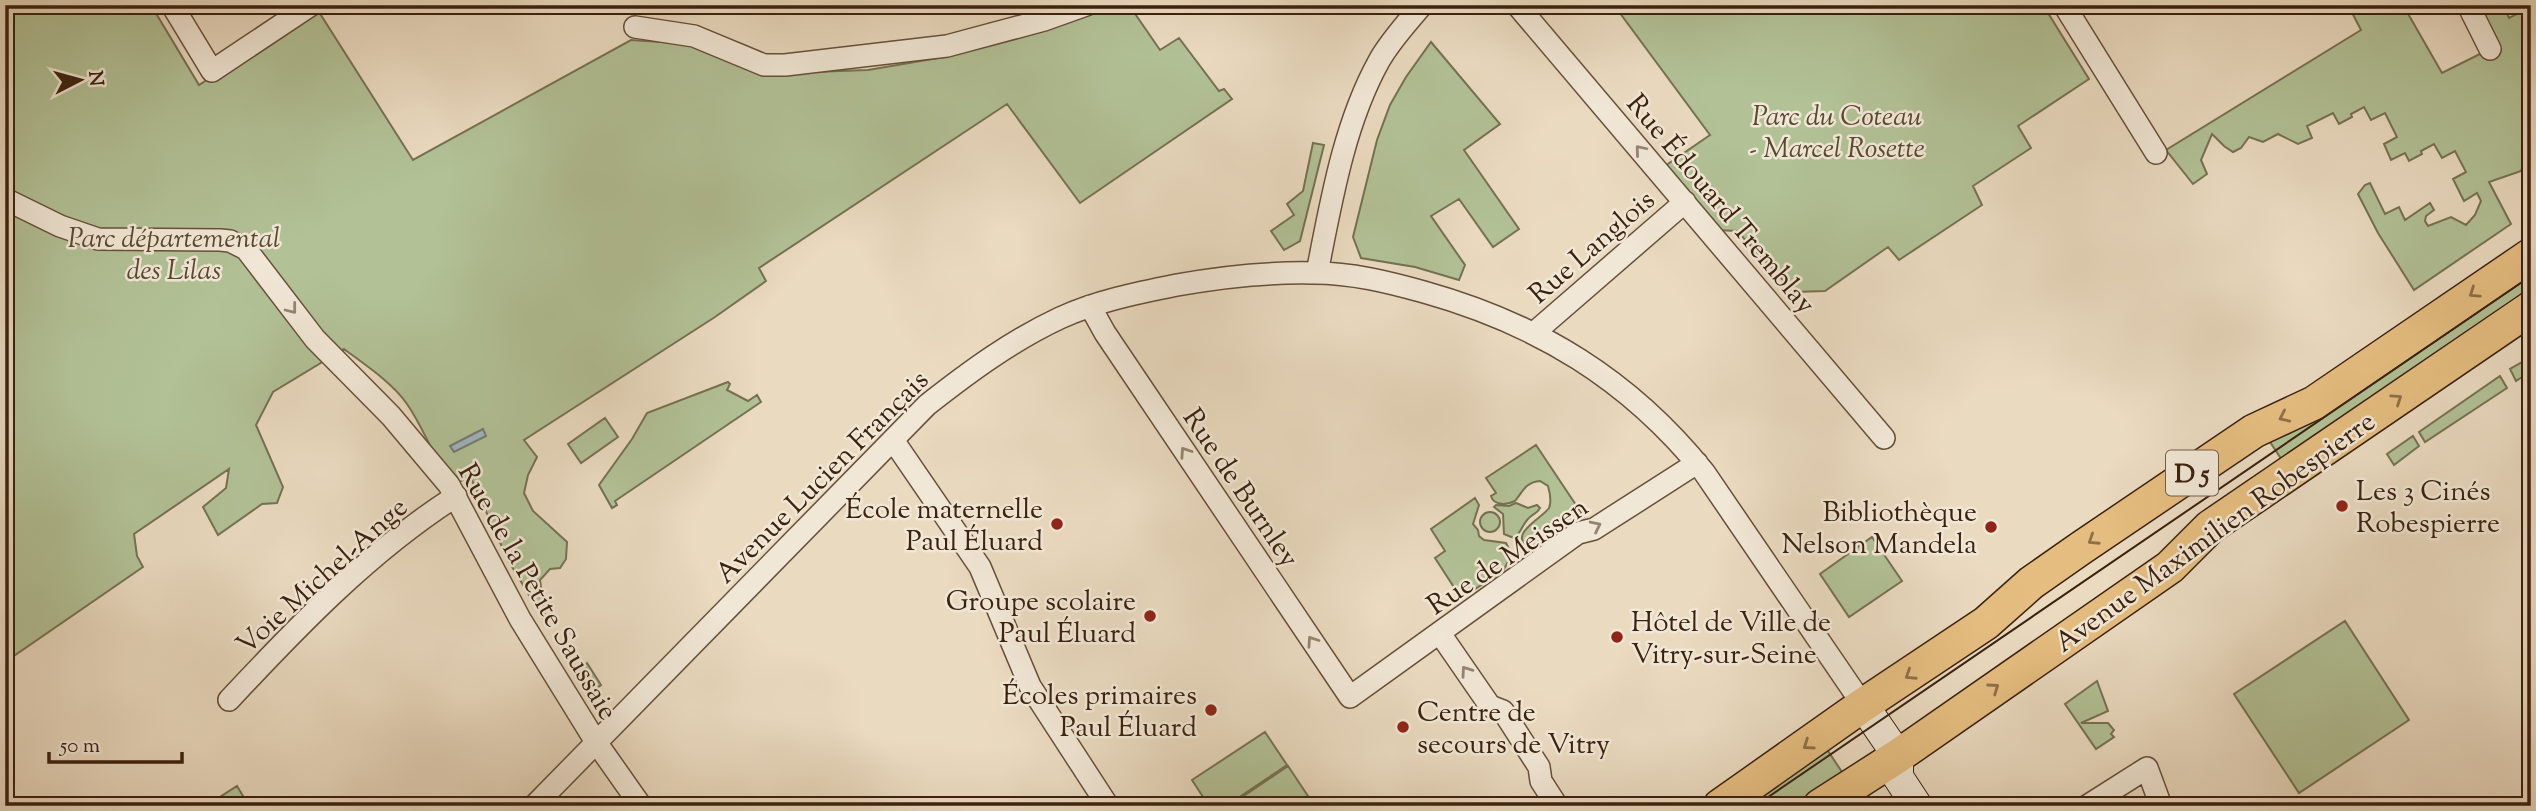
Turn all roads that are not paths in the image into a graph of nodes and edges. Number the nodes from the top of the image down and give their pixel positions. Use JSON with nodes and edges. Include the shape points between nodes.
{"nodes":[{"id":1,"x":172,"y":5,"type":"edge"},
{"id":2,"x":311,"y":5,"type":"edge"},
{"id":3,"x":1086,"y":5,"type":"edge"},
{"id":4,"x":1422,"y":5,"type":"edge"},
{"id":5,"x":1517,"y":5,"type":"edge"},
{"id":6,"x":2064,"y":5,"type":"edge"},
{"id":7,"x":2468,"y":5,"type":"edge"},
{"id":8,"x":635,"y":27,"type":"dead end"},
{"id":9,"x":2490,"y":49,"type":"dead end"},
{"id":10,"x":2156,"y":153,"type":"dead end"},
{"id":11,"x":5,"y":199,"type":"edge"},
{"id":12,"x":1685,"y":202,"type":"junction"},
{"id":13,"x":2531,"y":255,"type":"edge"},
{"id":14,"x":1317,"y":273,"type":"junction"},
{"id":15,"x":1090,"y":306,"type":"junction"},
{"id":16,"x":2531,"y":308,"type":"edge"},
{"id":17,"x":1535,"y":332,"type":"junction"},
{"id":18,"x":1884,"y":438,"type":"dead end"},
{"id":19,"x":893,"y":440,"type":"junction"},
{"id":20,"x":1697,"y":463,"type":"junction"},
{"id":21,"x":456,"y":496,"type":"junction"},
{"id":22,"x":1441,"y":635,"type":"junction"},
{"id":23,"x":1350,"y":698,"type":"joint"},
{"id":24,"x":229,"y":700,"type":"dead end"},
{"id":25,"x":1863,"y":705,"type":"junction"},
{"id":26,"x":596,"y":742,"type":"junction"},
{"id":27,"x":1898,"y":756,"type":"junction"},
{"id":28,"x":534,"y":806,"type":"edge"},
{"id":29,"x":641,"y":806,"type":"edge"},
{"id":30,"x":1108,"y":806,"type":"edge"},
{"id":31,"x":1557,"y":806,"type":"edge"},
{"id":32,"x":1720,"y":806,"type":"edge"},
{"id":33,"x":1820,"y":806,"type":"edge"},
{"id":34,"x":1917,"y":806,"type":"edge"},
{"id":35,"x":2087,"y":806,"type":"edge"},
{"id":36,"x":2161,"y":806,"type":"edge"}],
"edges":[{"from":1,"to":2,"type":"street","via":[[212,71]]},
{"from":3,"to":8,"type":"street","via":[[947,46],[785,65],[764,65],[694,36]]},
{"from":4,"to":14,"type":"street","via":[[1380,60],[1362,98],[1347,141]]},
{"from":12,"to":5,"type":"street","name":"Rue Édouard Tremblay","one_way":true},
{"from":6,"to":10,"type":"street"},
{"from":7,"to":9,"type":"street"},
{"from":11,"to":21,"type":"street","name":"Rue de la Petite Saussaie","one_way":true,"via":[[98,239],[220,240],[246,249],[315,339],[391,415]]},
{"from":12,"to":17,"type":"street","name":"Rue Langlois"},
{"from":12,"to":18,"type":"street","name":"Rue Édouard Tremblay"},
{"from":13,"to":25,"type":"main road","name":"Avenue Maximilien Robespierre","number":"D 5","one_way":true,"via":[[2314,402],[2243,438],[2031,583],[1986,623]]},
{"from":14,"to":15,"type":"street","name":"Avenue Lucien Français","via":[[1205,280],[1126,294]]},
{"from":14,"to":17,"type":"street","name":"Avenue Lucien Français","via":[[1380,280],[1471,305]]},
{"from":15,"to":19,"type":"street","name":"Avenue Lucien Français","via":[[1010,344],[927,405]]},
{"from":23,"to":15,"type":"street","name":"Rue de Burnley","one_way":true},
{"from":27,"to":16,"type":"main road","name":"Avenue Maximilien Robespierre","number":"D 5","one_way":true,"via":[[2170,567],[2210,527]]},
{"from":17,"to":20,"type":"street","name":"Avenue Lucien Français","via":[[1616,384]]},
{"from":19,"to":26,"type":"street","name":"Avenue Lucien Français"},
{"from":19,"to":30,"type":"street","via":[[980,567],[1030,686]]},
{"from":22,"to":20,"type":"street","name":"Rue de Meissen","one_way":true,"via":[[1578,533],[1594,528]]},
{"from":20,"to":25,"type":"street","name":"Avenue Lucien Français"},
{"from":21,"to":24,"type":"street","name":"Voie Michel-Ange","via":[[356,572]]},
{"from":21,"to":26,"type":"street","name":"Rue de la Petite Saussaie","via":[[520,619]]},
{"from":22,"to":23,"type":"street","name":"Rue de Meissen"},
{"from":31,"to":22,"type":"street","one_way":true,"via":[[1541,781],[1539,767],[1503,711],[1490,706]]},
{"from":25,"to":27,"type":"main road"},
{"from":25,"to":32,"type":"main road","number":"D 5","one_way":true},
{"from":26,"to":28,"type":"street","name":"Avenue Lucien Français"},
{"from":26,"to":29,"type":"street","name":"Rue de la Petite Saussaie"},
{"from":27,"to":33,"type":"main road","number":"D 5"},
{"from":27,"to":34,"type":"main road","via":[[1898,777]]},
{"from":35,"to":36,"type":"street","via":[[2147,768]]}]}
